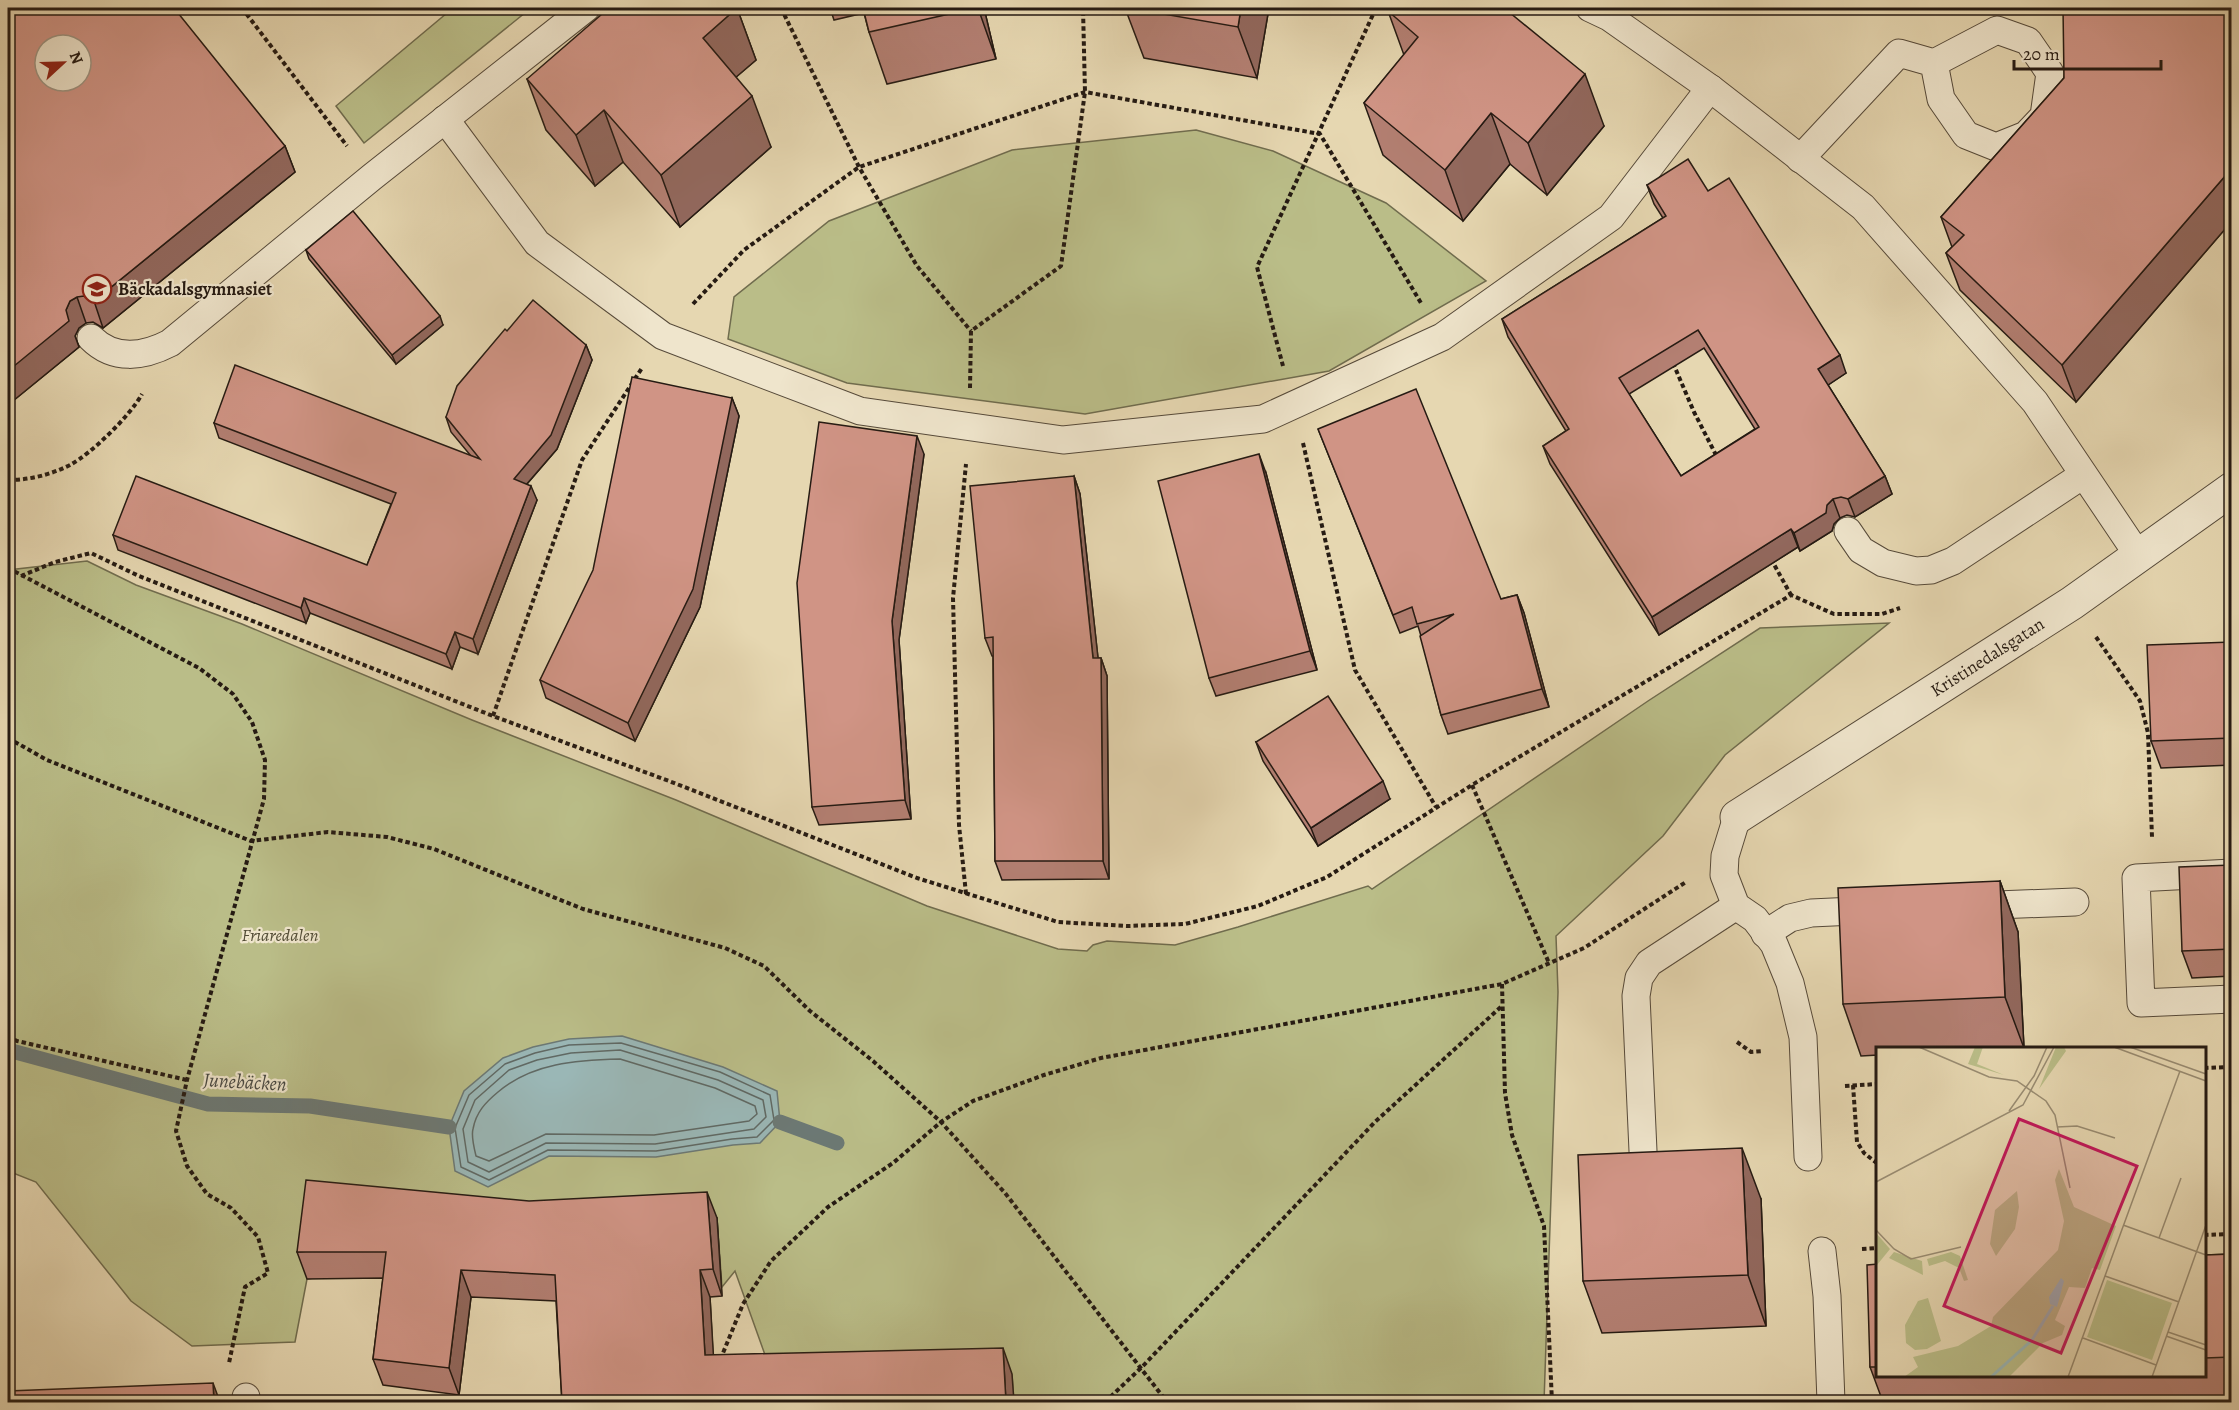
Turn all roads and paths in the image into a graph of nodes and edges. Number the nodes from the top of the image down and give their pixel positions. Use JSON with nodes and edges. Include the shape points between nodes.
{"nodes":[{"id":1,"x":242,"y":8,"type":"edge"},
{"id":2,"x":586,"y":8,"type":"edge"},
{"id":3,"x":782,"y":8,"type":"edge"},
{"id":4,"x":1590,"y":8,"type":"edge"},
{"id":5,"x":1934,"y":63,"type":"junction"},
{"id":6,"x":1710,"y":88,"type":"junction"},
{"id":7,"x":325,"y":118,"type":"dead end"},
{"id":8,"x":445,"y":119,"type":"junction"},
{"id":9,"x":1800,"y":159,"type":"junction"},
{"id":10,"x":859,"y":167,"type":"junction"},
{"id":11,"x":971,"y":331,"type":"dead end"},
{"id":12,"x":663,"y":336,"type":"junction"},
{"id":13,"x":1442,"y":337,"type":"junction"},
{"id":14,"x":91,"y":338,"type":"dead end"},
{"id":15,"x":170,"y":343,"type":"junction"},
{"id":16,"x":1671,"y":358,"type":"edge"},
{"id":17,"x":1721,"y":463,"type":"edge"},
{"id":18,"x":2083,"y":475,"type":"junction"},
{"id":19,"x":8,"y":480,"type":"edge"},
{"id":20,"x":2232,"y":489,"type":"edge"},
{"id":21,"x":1848,"y":531,"type":"dead end"},
{"id":22,"x":1769,"y":555,"type":"edge"},
{"id":23,"x":2138,"y":555,"type":"junction"},
{"id":24,"x":1941,"y":566,"type":"junction"},
{"id":25,"x":8,"y":568,"type":"edge"},
{"id":26,"x":21,"y":576,"type":"junction"},
{"id":27,"x":1791,"y":595,"type":"junction"},
{"id":28,"x":2072,"y":603,"type":"junction"},
{"id":29,"x":493,"y":716,"type":"junction"},
{"id":30,"x":8,"y":738,"type":"edge"},
{"id":31,"x":1472,"y":784,"type":"junction"},
{"id":32,"x":1737,"y":817,"type":"joint"},
{"id":33,"x":251,"y":841,"type":"junction"},
{"id":34,"x":2232,"y":873,"type":"edge"},
{"id":35,"x":1694,"y":877,"type":"dead end"},
{"id":36,"x":2153,"y":877,"type":"junction"},
{"id":37,"x":2075,"y":902,"type":"dead end"},
{"id":38,"x":1737,"y":906,"type":"junction"},
{"id":39,"x":1949,"y":907,"type":"edge"},
{"id":40,"x":1903,"y":909,"type":"edge"},
{"id":41,"x":1765,"y":934,"type":"junction"},
{"id":42,"x":1549,"y":963,"type":"junction"},
{"id":43,"x":1502,"y":984,"type":"junction"},
{"id":44,"x":2232,"y":999,"type":"edge"},
{"id":45,"x":1503,"y":1005,"type":"junction"},
{"id":46,"x":8,"y":1036,"type":"edge"},
{"id":47,"x":2232,"y":1066,"type":"edge"},
{"id":48,"x":2206,"y":1068,"type":"edge"},
{"id":49,"x":187,"y":1080,"type":"junction"},
{"id":50,"x":1853,"y":1085,"type":"dead end"},
{"id":51,"x":941,"y":1122,"type":"junction"},
{"id":52,"x":1644,"y":1151,"type":"edge"},
{"id":53,"x":1808,"y":1157,"type":"dead end"},
{"id":54,"x":1876,"y":1162,"type":"edge"},
{"id":55,"x":2232,"y":1234,"type":"edge"},
{"id":56,"x":2206,"y":1235,"type":"edge"},
{"id":57,"x":1822,"y":1251,"type":"dead end"},
{"id":58,"x":239,"y":1313,"type":"dead end"},
{"id":59,"x":724,"y":1364,"type":"edge"},
{"id":60,"x":1142,"y":1367,"type":"junction"},
{"id":61,"x":1105,"y":1402,"type":"edge"},
{"id":62,"x":1167,"y":1402,"type":"edge"},
{"id":63,"x":1552,"y":1402,"type":"edge"},
{"id":64,"x":1832,"y":1402,"type":"edge"}],
"edges":[{"from":1,"to":7,"type":"path"},
{"from":2,"to":8,"type":"lane"},
{"from":3,"to":10,"type":"path"},
{"from":4,"to":6,"type":"lane","via":[[1609,17]]},
{"from":5,"to":5,"type":"lane","via":[[1997,30],[2028,41],[2050,73],[2044,116],[2026,135],[1996,147],[1966,135],[1941,99]]},
{"from":5,"to":9,"type":"lane","via":[[1899,54]]},
{"from":6,"to":9,"type":"lane"},
{"from":6,"to":13,"type":"lane","via":[[1611,217]]},
{"from":8,"to":12,"type":"lane","via":[[537,243]]},
{"from":8,"to":15,"type":"lane"},
{"from":9,"to":18,"type":"lane","via":[[1863,207],[2035,402]]},
{"from":10,"to":11,"type":"path","via":[[917,266]]},
{"from":10,"to":12,"type":"path","via":[[744,250]]},
{"from":10,"to":13,"type":"path","via":[[1085,92],[1320,134]]},
{"from":12,"to":13,"type":"lane","via":[[860,411],[1063,440],[1263,419]]},
{"from":12,"to":29,"type":"path","via":[[582,460]]},
{"from":14,"to":15,"type":"lane","via":[[101,348],[132,355]]},
{"from":15,"to":19,"type":"path","via":[[139,401],[117,428],[71,465],[28,480]]},
{"from":16,"to":17,"type":"path"},
{"from":18,"to":23,"type":"lane"},
{"from":18,"to":24,"type":"lane"},
{"from":20,"to":23,"type":"street","name":"Kristinedalsgatan"},
{"from":21,"to":24,"type":"lane","via":[[1861,550],[1883,563],[1916,571]]},
{"from":22,"to":27,"type":"path"},
{"from":23,"to":28,"type":"street","name":"Kristinedalsgatan"},
{"from":24,"to":27,"type":"path","via":[[1924,601],[1882,614],[1834,614]]},
{"from":25,"to":26,"type":"path"},
{"from":26,"to":29,"type":"path","via":[[91,553],[139,576]]},
{"from":26,"to":33,"type":"path","via":[[199,668],[233,694],[252,722],[265,760],[264,799]]},
{"from":27,"to":31,"type":"path"},
{"from":28,"to":32,"type":"street","name":"Kristinedalsgatan"},
{"from":28,"to":36,"type":"path","via":[[2140,701],[2148,733]]},
{"from":29,"to":31,"type":"path","via":[[917,878],[1058,922],[1185,924],[1258,906],[1327,877]]},
{"from":30,"to":33,"type":"path","via":[[47,760]]},
{"from":31,"to":42,"type":"path"},
{"from":32,"to":38,"type":"lane","via":[[1725,856],[1724,875]]},
{"from":33,"to":49,"type":"path"},
{"from":33,"to":51,"type":"path","via":[[328,832],[387,837],[434,849],[583,909],[725,948],[764,966],[810,1011]]},
{"from":34,"to":36,"type":"lane"},
{"from":35,"to":42,"type":"path","via":[[1584,948]]},
{"from":36,"to":44,"type":"lane","via":[[2136,878],[2141,1003]]},
{"from":37,"to":39,"type":"lane"},
{"from":38,"to":41,"type":"lane","via":[[1755,919]]},
{"from":38,"to":52,"type":"lane","via":[[1649,963],[1639,978],[1635,996]]},
{"from":40,"to":41,"type":"lane","via":[[1811,913],[1790,918]]},
{"from":41,"to":53,"type":"lane","via":[[1774,944],[1790,983],[1803,1038]]},
{"from":42,"to":43,"type":"path"},
{"from":43,"to":45,"type":"path"},
{"from":43,"to":51,"type":"path","via":[[1101,1058],[973,1101]]},
{"from":45,"to":60,"type":"path","via":[[1374,1122]]},
{"from":45,"to":63,"type":"path","via":[[1505,1093],[1512,1135],[1544,1226]]},
{"from":46,"to":49,"type":"path"},
{"from":47,"to":48,"type":"path"},
{"from":49,"to":58,"type":"path","via":[[176,1131],[187,1166],[207,1194],[231,1208],[258,1237],[268,1273],[245,1287]]},
{"from":50,"to":54,"type":"path","via":[[1857,1142]]},
{"from":51,"to":59,"type":"path","via":[[893,1163],[828,1208],[771,1261],[742,1304],[723,1353]]},
{"from":51,"to":60,"type":"path","via":[[1005,1193]]},
{"from":55,"to":56,"type":"path"},
{"from":57,"to":64,"type":"lane"},
{"from":60,"to":61,"type":"path"},
{"from":60,"to":62,"type":"path"}]}
